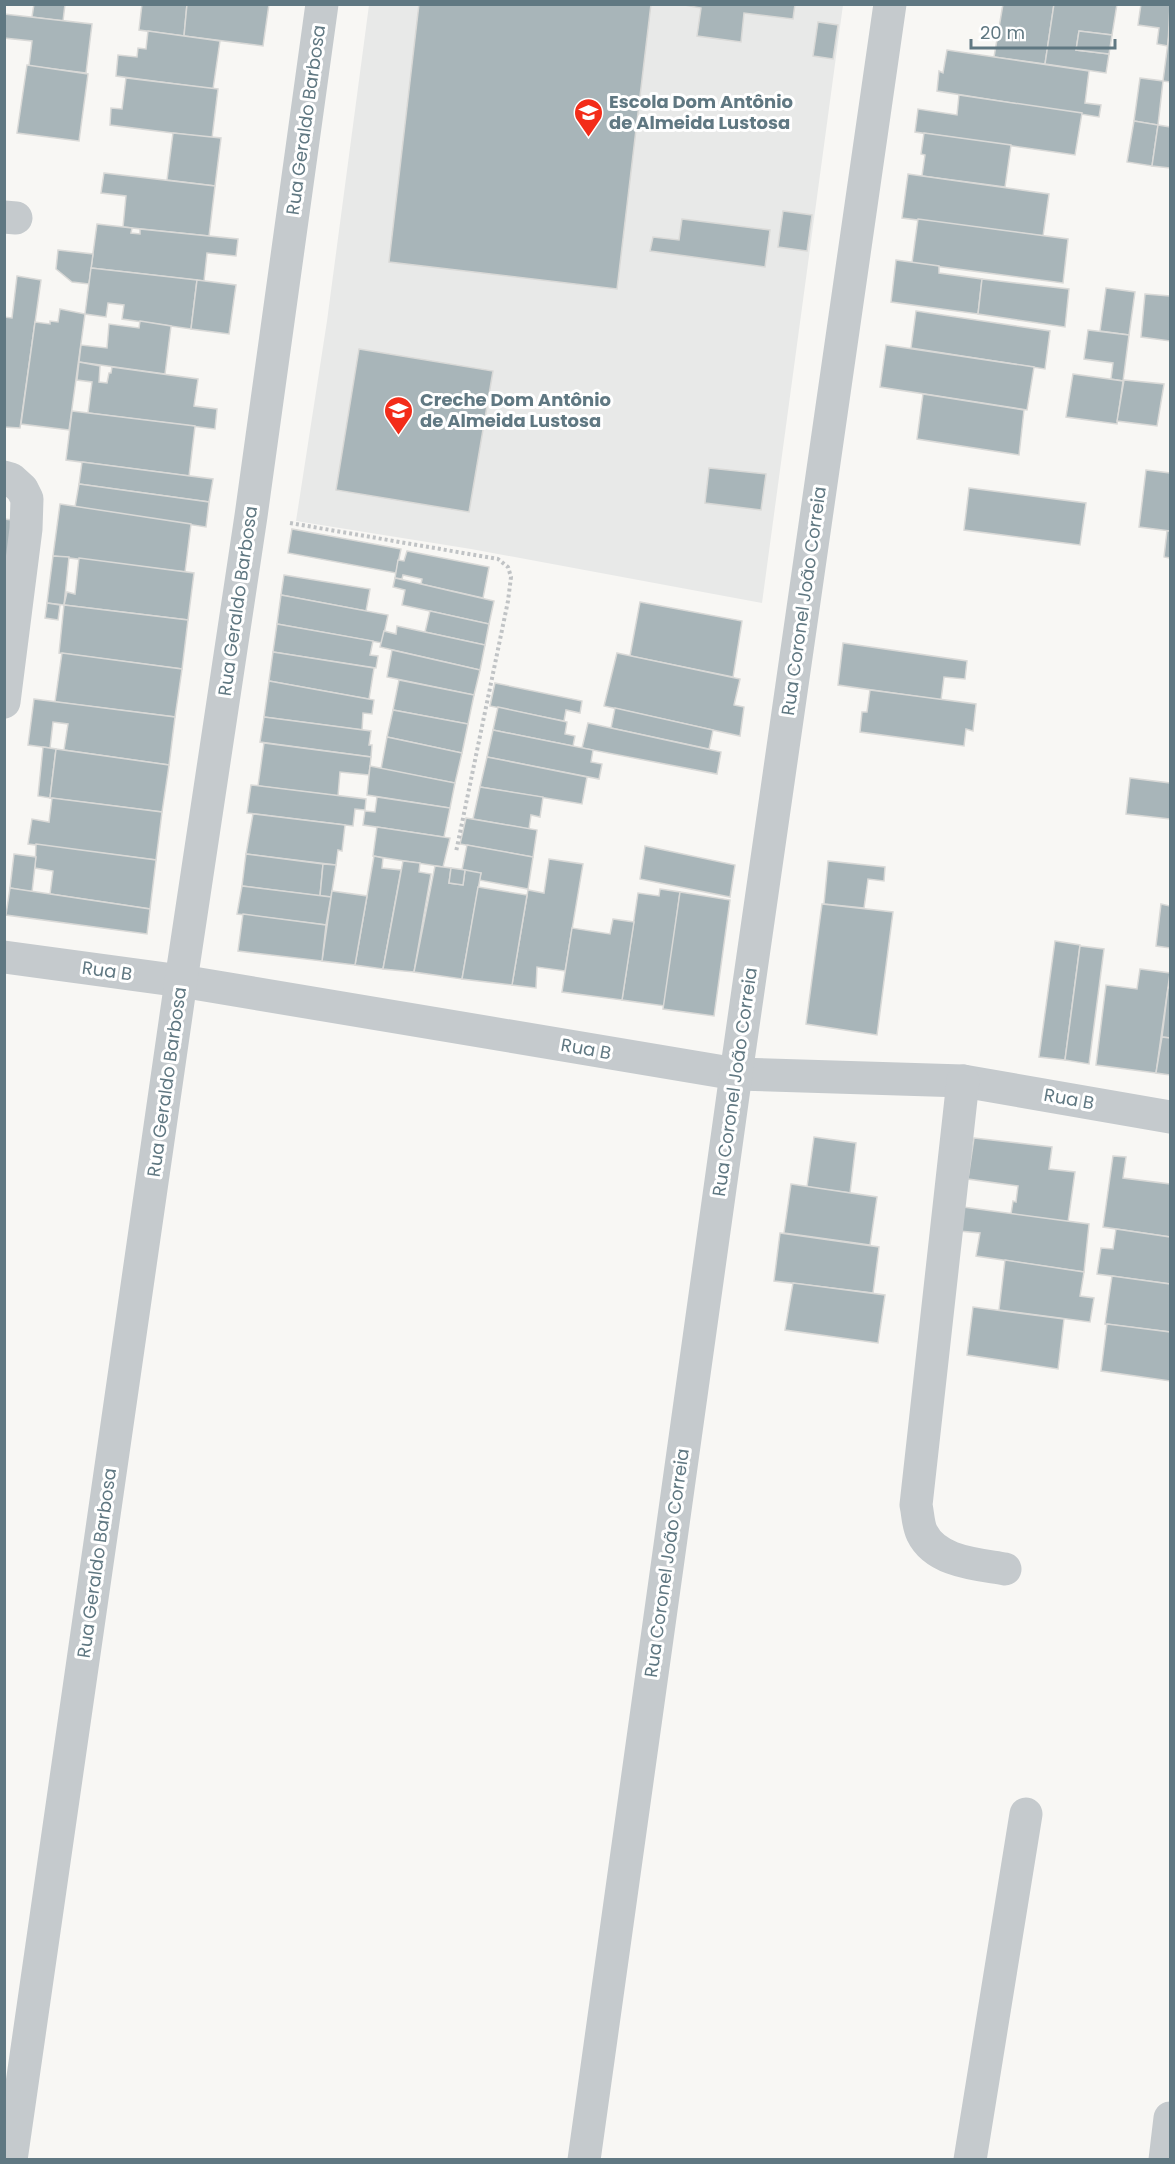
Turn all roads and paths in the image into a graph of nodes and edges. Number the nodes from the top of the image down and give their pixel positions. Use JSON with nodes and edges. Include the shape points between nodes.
{"nodes":[{"id":1,"x":322,"y":4,"type":"edge"},
{"id":2,"x":890,"y":4,"type":"edge"},
{"id":3,"x":4,"y":477,"type":"edge"},
{"id":4,"x":251,"y":516,"type":"junction"},
{"id":5,"x":4,"y":702,"type":"edge"},
{"id":6,"x":456,"y":852,"type":"dead end"},
{"id":7,"x":4,"y":957,"type":"edge"},
{"id":8,"x":181,"y":981,"type":"junction"},
{"id":9,"x":736,"y":1074,"type":"junction"},
{"id":10,"x":963,"y":1081,"type":"junction"},
{"id":11,"x":1170,"y":1117,"type":"edge"},
{"id":12,"x":1005,"y":1569,"type":"dead end"},
{"id":13,"x":1026,"y":1814,"type":"dead end"},
{"id":14,"x":1170,"y":2118,"type":"edge"},
{"id":15,"x":11,"y":2160,"type":"edge"},
{"id":16,"x":584,"y":2160,"type":"edge"},
{"id":17,"x":970,"y":2160,"type":"edge"},
{"id":18,"x":1165,"y":2160,"type":"edge"}],
"edges":[{"from":1,"to":4,"type":"street","name":"Rua Geraldo Barbosa"},
{"from":2,"to":9,"type":"street","name":"Rua Coronel João Correia"},
{"from":3,"to":5,"type":"street","via":[[22,489],[27,499]]},
{"from":4,"to":6,"type":"path","via":[[498,559],[508,567],[508,601]]},
{"from":4,"to":8,"type":"street","name":"Rua Geraldo Barbosa"},
{"from":7,"to":8,"type":"street","name":"Rua B"},
{"from":8,"to":9,"type":"street","name":"Rua B"},
{"from":8,"to":15,"type":"street","name":"Rua Geraldo Barbosa"},
{"from":9,"to":10,"type":"street","name":"Rua B"},
{"from":9,"to":16,"type":"street","name":"Rua Coronel João Correia"},
{"from":10,"to":11,"type":"street","name":"Rua B"},
{"from":10,"to":12,"type":"street","via":[[916,1505],[922,1533],[936,1550],[960,1560]]},
{"from":13,"to":17,"type":"street"},
{"from":14,"to":18,"type":"street"}]}
